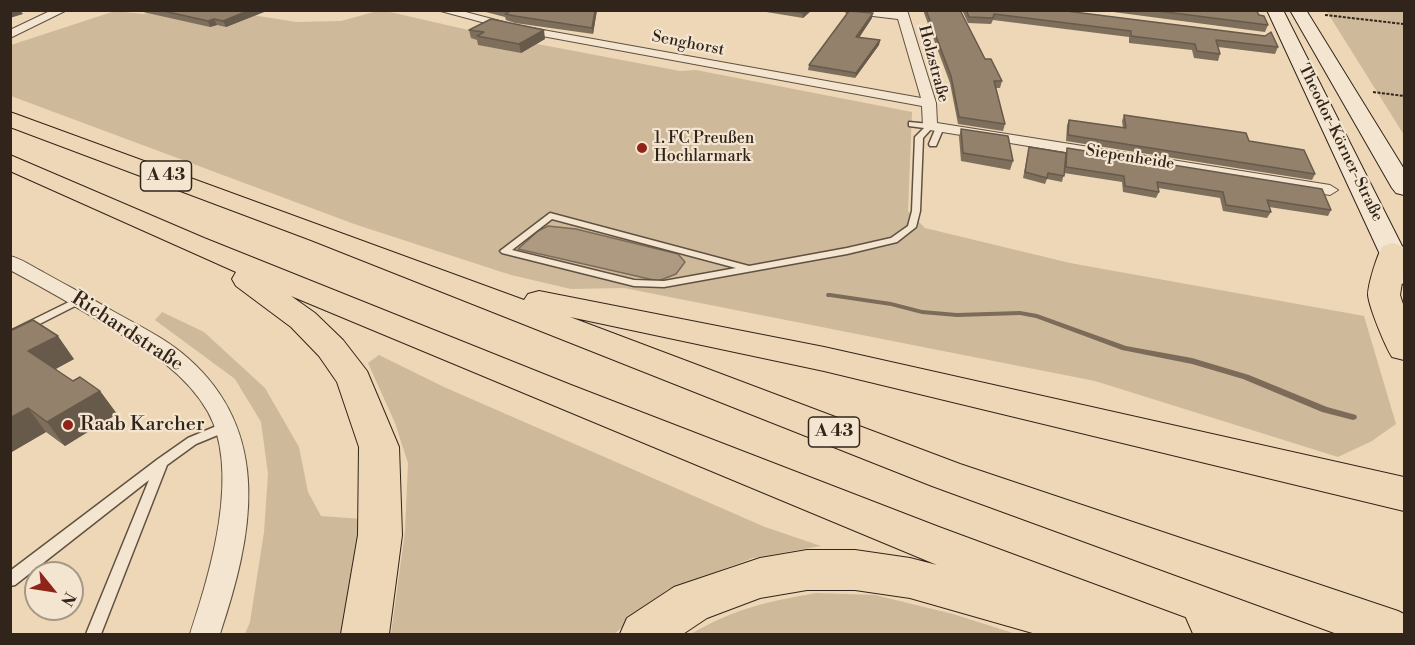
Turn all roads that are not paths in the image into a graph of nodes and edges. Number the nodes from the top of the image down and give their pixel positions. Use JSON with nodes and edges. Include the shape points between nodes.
{"nodes":[{"id":1,"x":62,"y":10,"type":"edge"},
{"id":2,"x":442,"y":10,"type":"edge"},
{"id":3,"x":848,"y":10,"type":"edge"},
{"id":4,"x":1275,"y":10,"type":"edge"},
{"id":5,"x":1307,"y":12,"type":"edge"},
{"id":6,"x":902,"y":13,"type":"edge"},
{"id":7,"x":10,"y":35,"type":"edge"},
{"id":8,"x":929,"y":103,"type":"junction"},
{"id":9,"x":10,"y":119,"type":"edge"},
{"id":10,"x":912,"y":124,"type":"dead end"},
{"id":11,"x":935,"y":127,"type":"junction"},
{"id":12,"x":933,"y":144,"type":"dead end"},
{"id":13,"x":10,"y":162,"type":"edge"},
{"id":14,"x":1404,"y":188,"type":"edge"},
{"id":15,"x":1330,"y":190,"type":"dead end"},
{"id":16,"x":321,"y":234,"type":"junction"},
{"id":17,"x":190,"y":242,"type":"junction"},
{"id":18,"x":11,"y":262,"type":"edge"},
{"id":19,"x":1399,"y":264,"type":"edge"},
{"id":20,"x":746,"y":268,"type":"junction"},
{"id":21,"x":80,"y":300,"type":"junction"},
{"id":22,"x":10,"y":336,"type":"edge"},
{"id":23,"x":1404,"y":349,"type":"edge"},
{"id":24,"x":226,"y":427,"type":"junction"},
{"id":25,"x":162,"y":462,"type":"junction"},
{"id":26,"x":1398,"y":488,"type":"edge"},
{"id":27,"x":10,"y":580,"type":"edge"},
{"id":28,"x":94,"y":634,"type":"edge"},
{"id":29,"x":205,"y":634,"type":"edge"},
{"id":30,"x":365,"y":634,"type":"edge"},
{"id":31,"x":644,"y":634,"type":"edge"},
{"id":32,"x":1115,"y":634,"type":"edge"},
{"id":33,"x":1168,"y":634,"type":"edge"},
{"id":34,"x":1398,"y":634,"type":"edge"}],
"edges":[{"from":1,"to":7,"type":"street"},
{"from":2,"to":8,"type":"street","name":"Senghorst","via":[[527,31]]},
{"from":3,"to":6,"type":"street"},
{"from":4,"to":19,"type":"main road","name":"Theodor-Körner-Straße"},
{"from":5,"to":14,"type":"main road","name":"Theodor-Körner-Straße","via":[[1316,38]]},
{"from":6,"to":8,"type":"street","name":"Holzstraße"},
{"from":8,"to":11,"type":"street","name":"Holzstraße"},
{"from":9,"to":16,"type":"highway","number":"A 43"},
{"from":10,"to":11,"type":"lane"},
{"from":11,"to":12,"type":"lane"},
{"from":11,"to":15,"type":"street","name":"Siepenheide"},
{"from":11,"to":20,"type":"lane","via":[[919,137],[912,227],[894,240]]},
{"from":13,"to":17,"type":"highway","number":"A 43"},
{"from":16,"to":26,"type":"highway","via":[[353,234],[547,303],[824,359]]},
{"from":16,"to":34,"type":"highway","number":"A 43","via":[[946,475]]},
{"from":17,"to":30,"type":"highway","via":[[303,320],[331,348],[354,380],[379,447],[380,536]]},
{"from":17,"to":33,"type":"highway","number":"A 43","via":[[662,436]]},
{"from":18,"to":21,"type":"street","name":"Richardstraße"},
{"from":19,"to":23,"type":"highway","via":[[1384,295]]},
{"from":20,"to":20,"type":"lane","via":[[664,284],[634,283],[505,251],[550,216]]},
{"from":21,"to":22,"type":"lane"},
{"from":21,"to":24,"type":"street","name":"Richardstraße","via":[[185,368],[210,398]]},
{"from":24,"to":25,"type":"lane","via":[[192,441]]},
{"from":24,"to":29,"type":"street","name":"Richardstraße","via":[[234,461],[233,521],[227,564]]},
{"from":25,"to":27,"type":"lane"},
{"from":25,"to":28,"type":"lane"},
{"from":31,"to":32,"type":"highway","via":[[691,602],[760,578],[807,570],[855,570],[910,578]]}]}
